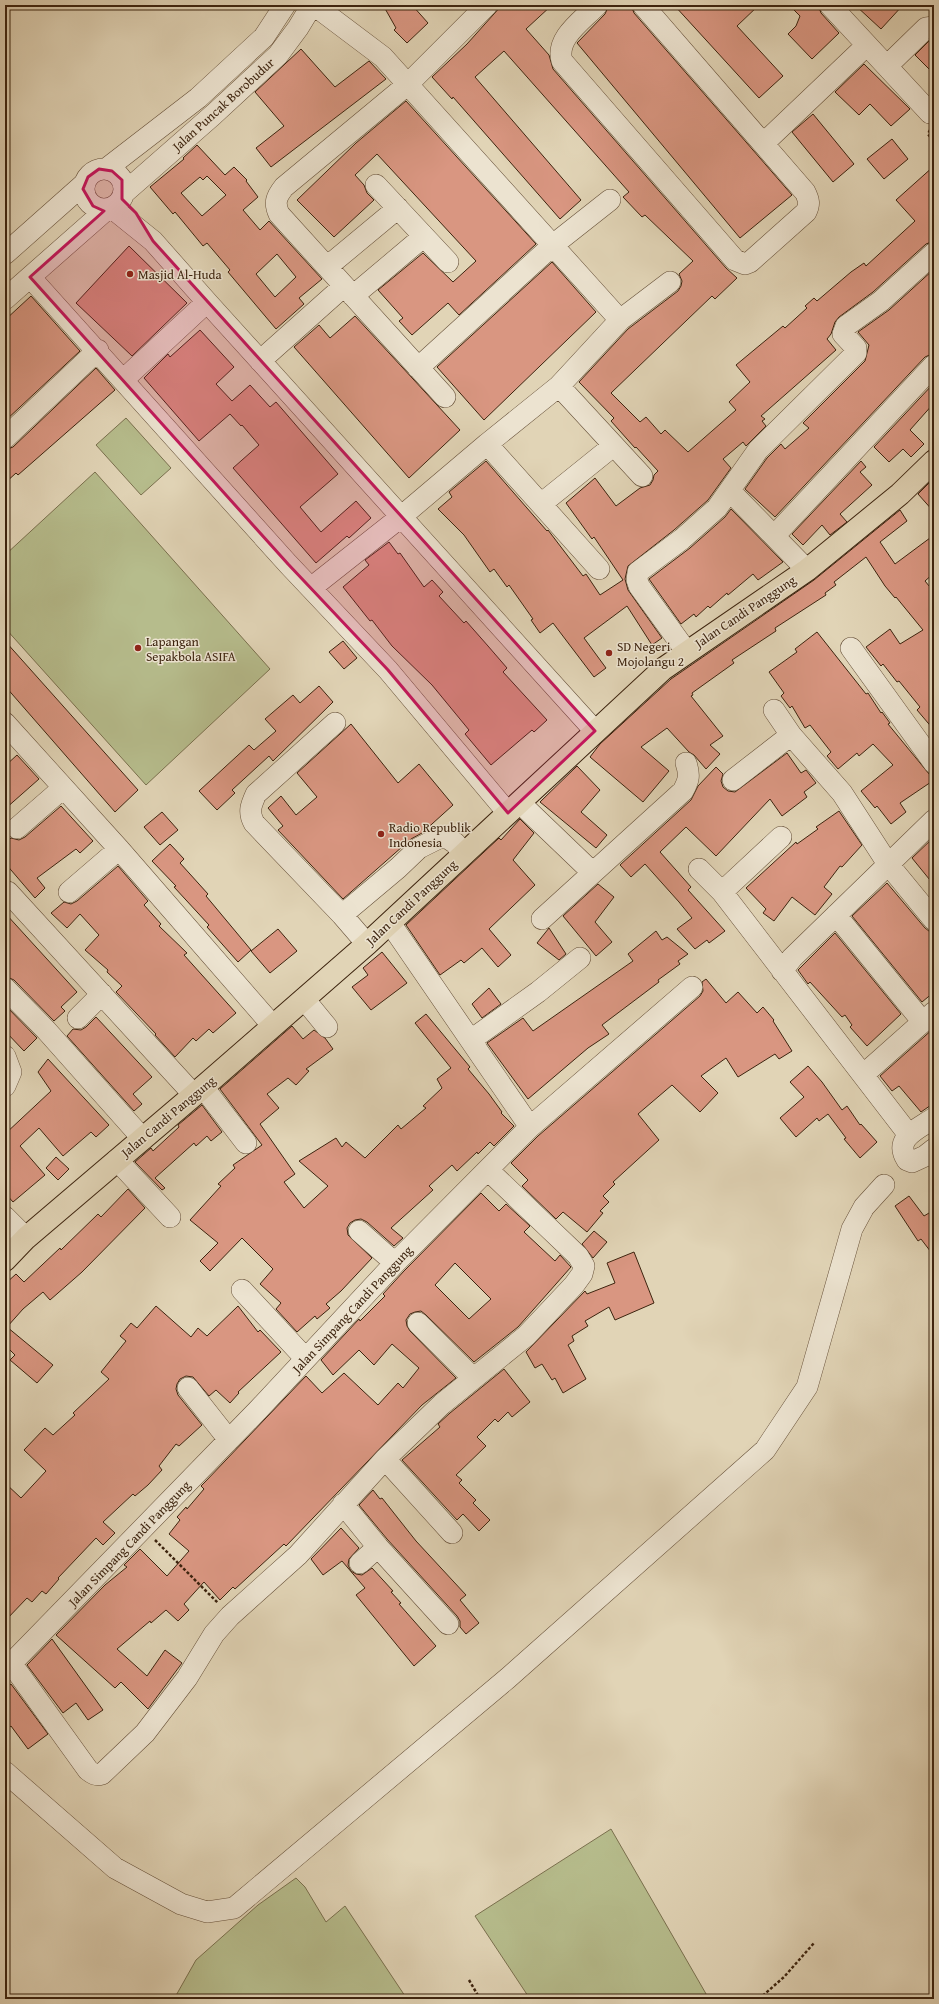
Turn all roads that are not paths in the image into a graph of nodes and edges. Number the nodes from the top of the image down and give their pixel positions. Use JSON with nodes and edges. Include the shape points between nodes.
{"nodes":[{"id":1,"x":285,"y":5,"type":"edge"},
{"id":2,"x":313,"y":5,"type":"edge"},
{"id":3,"x":597,"y":5,"type":"edge"},
{"id":4,"x":643,"y":5,"type":"edge"},
{"id":5,"x":830,"y":5,"type":"edge"},
{"id":6,"x":477,"y":8,"type":"edge"},
{"id":7,"x":934,"y":27,"type":"edge"},
{"id":8,"x":868,"y":46,"type":"junction"},
{"id":9,"x":887,"y":66,"type":"junction"},
{"id":10,"x":406,"y":84,"type":"junction"},
{"id":11,"x":198,"y":98,"type":"junction"},
{"id":12,"x":930,"y":113,"type":"dead end"},
{"id":13,"x":213,"y":115,"type":"junction"},
{"id":14,"x":764,"y":143,"type":"junction"},
{"id":15,"x":106,"y":169,"type":"junction"},
{"id":16,"x":85,"y":183,"type":"junction"},
{"id":17,"x":376,"y":185,"type":"dead end"},
{"id":18,"x":610,"y":200,"type":"dead end"},
{"id":19,"x":116,"y":202,"type":"junction"},
{"id":20,"x":398,"y":208,"type":"junction"},
{"id":21,"x":423,"y":236,"type":"junction"},
{"id":22,"x":553,"y":245,"type":"junction"},
{"id":23,"x":934,"y":253,"type":"edge"},
{"id":24,"x":5,"y":254,"type":"edge"},
{"id":25,"x":448,"y":262,"type":"dead end"},
{"id":26,"x":327,"y":267,"type":"junction"},
{"id":27,"x":30,"y":277,"type":"junction"},
{"id":28,"x":670,"y":282,"type":"dead end"},
{"id":29,"x":349,"y":291,"type":"junction"},
{"id":30,"x":5,"y":299,"type":"edge"},
{"id":31,"x":207,"y":302,"type":"junction"},
{"id":32,"x":620,"y":320,"type":"junction"},
{"id":33,"x":98,"y":350,"type":"junction"},
{"id":34,"x":260,"y":361,"type":"junction"},
{"id":35,"x":934,"y":365,"type":"edge"},
{"id":36,"x":418,"y":368,"type":"junction"},
{"id":37,"x":123,"y":380,"type":"junction"},
{"id":38,"x":559,"y":386,"type":"junction"},
{"id":39,"x":445,"y":397,"type":"dead end"},
{"id":40,"x":5,"y":438,"type":"edge"},
{"id":41,"x":487,"y":444,"type":"junction"},
{"id":42,"x":612,"y":446,"type":"junction"},
{"id":43,"x":934,"y":461,"type":"edge"},
{"id":44,"x":642,"y":476,"type":"dead end"},
{"id":45,"x":730,"y":491,"type":"junction"},
{"id":46,"x":542,"y":504,"type":"junction"},
{"id":47,"x":402,"y":516,"type":"junction"},
{"id":48,"x":775,"y":535,"type":"junction"},
{"id":49,"x":599,"y":569,"type":"dead end"},
{"id":50,"x":807,"y":570,"type":"junction"},
{"id":51,"x":311,"y":588,"type":"junction"},
{"id":52,"x":852,"y":648,"type":"dead end"},
{"id":53,"x":686,"y":651,"type":"junction"},
{"id":54,"x":774,"y":710,"type":"dead end"},
{"id":55,"x":5,"y":723,"type":"edge"},
{"id":56,"x":335,"y":723,"type":"dead end"},
{"id":57,"x":595,"y":731,"type":"junction"},
{"id":58,"x":791,"y":735,"type":"junction"},
{"id":59,"x":686,"y":763,"type":"dead end"},
{"id":60,"x":934,"y":763,"type":"edge"},
{"id":61,"x":733,"y":780,"type":"dead end"},
{"id":62,"x":63,"y":788,"type":"junction"},
{"id":63,"x":514,"y":808,"type":"junction"},
{"id":64,"x":934,"y":820,"type":"edge"},
{"id":65,"x":17,"y":828,"type":"dead end"},
{"id":66,"x":781,"y":837,"type":"dead end"},
{"id":67,"x":119,"y":849,"type":"junction"},
{"id":68,"x":464,"y":854,"type":"junction"},
{"id":69,"x":888,"y":864,"type":"junction"},
{"id":70,"x":699,"y":869,"type":"dead end"},
{"id":71,"x":592,"y":872,"type":"junction"},
{"id":72,"x":8,"y":892,"type":"dead end"},
{"id":73,"x":70,"y":892,"type":"dead end"},
{"id":74,"x":722,"y":892,"type":"junction"},
{"id":75,"x":342,"y":915,"type":"junction"},
{"id":76,"x":836,"y":915,"type":"junction"},
{"id":77,"x":542,"y":919,"type":"dead end"},
{"id":78,"x":934,"y":920,"type":"edge"},
{"id":79,"x":390,"y":923,"type":"junction"},
{"id":80,"x":367,"y":944,"type":"junction"},
{"id":81,"x":580,"y":958,"type":"dead end"},
{"id":82,"x":782,"y":971,"type":"junction"},
{"id":83,"x":692,"y":987,"type":"dead end"},
{"id":84,"x":5,"y":988,"type":"edge"},
{"id":85,"x":102,"y":994,"type":"junction"},
{"id":86,"x":304,"y":999,"type":"junction"},
{"id":87,"x":928,"y":1017,"type":"edge"},
{"id":88,"x":78,"y":1018,"type":"dead end"},
{"id":89,"x":272,"y":1026,"type":"junction"},
{"id":90,"x":327,"y":1027,"type":"dead end"},
{"id":91,"x":471,"y":1040,"type":"junction"},
{"id":92,"x":5,"y":1056,"type":"edge"},
{"id":93,"x":863,"y":1076,"type":"junction"},
{"id":94,"x":5,"y":1086,"type":"edge"},
{"id":95,"x":199,"y":1091,"type":"junction"},
{"id":96,"x":934,"y":1118,"type":"edge"},
{"id":97,"x":530,"y":1127,"type":"junction"},
{"id":98,"x":909,"y":1135,"type":"junction"},
{"id":99,"x":143,"y":1139,"type":"junction"},
{"id":100,"x":246,"y":1143,"type":"dead end"},
{"id":101,"x":931,"y":1158,"type":"edge"},
{"id":102,"x":117,"y":1160,"type":"junction"},
{"id":103,"x":488,"y":1170,"type":"junction"},
{"id":104,"x":884,"y":1185,"type":"dead end"},
{"id":105,"x":5,"y":1217,"type":"edge"},
{"id":106,"x":170,"y":1217,"type":"dead end"},
{"id":107,"x":359,"y":1231,"type":"dead end"},
{"id":108,"x":13,"y":1247,"type":"edge"},
{"id":109,"x":395,"y":1263,"type":"junction"},
{"id":110,"x":242,"y":1290,"type":"dead end"},
{"id":111,"x":418,"y":1323,"type":"dead end"},
{"id":112,"x":305,"y":1358,"type":"junction"},
{"id":113,"x":473,"y":1378,"type":"junction"},
{"id":114,"x":188,"y":1388,"type":"dead end"},
{"id":115,"x":229,"y":1440,"type":"junction"},
{"id":116,"x":385,"y":1459,"type":"junction"},
{"id":117,"x":343,"y":1504,"type":"junction"},
{"id":118,"x":452,"y":1532,"type":"dead end"},
{"id":119,"x":378,"y":1547,"type":"junction"},
{"id":120,"x":360,"y":1563,"type":"dead end"},
{"id":121,"x":448,"y":1624,"type":"dead end"},
{"id":122,"x":8,"y":1667,"type":"edge"},
{"id":123,"x":5,"y":1772,"type":"edge"}],
"edges":[{"from":1,"to":11,"type":"street","name":"Jalan Puncak Borobudur","via":[[264,37]]},
{"from":2,"to":10,"type":"street","via":[[383,56]]},
{"from":2,"to":13,"type":"street","name":"Jalan Puncak Borobudur","via":[[278,55]]},
{"from":3,"to":14,"type":"street","via":[[565,38],[561,47],[562,60],[735,260],[745,264],[806,212],[809,206],[805,192]]},
{"from":4,"to":14,"type":"street"},
{"from":5,"to":8,"type":"street"},
{"from":6,"to":10,"type":"street"},
{"from":7,"to":9,"type":"street","via":[[926,28]]},
{"from":8,"to":9,"type":"street"},
{"from":8,"to":14,"type":"street"},
{"from":9,"to":12,"type":"street"},
{"from":10,"to":22,"type":"street"},
{"from":10,"to":26,"type":"street","via":[[284,187],[277,197],[279,214]]},
{"from":11,"to":13,"type":"street"},
{"from":11,"to":15,"type":"street","name":"Jalan Puncak Borobudur"},
{"from":13,"to":19,"type":"street","name":"Jalan Puncak Borobudur"},
{"from":15,"to":16,"type":"street","via":[[93,172]]},
{"from":15,"to":19,"type":"street","via":[[118,174],[122,180]]},
{"from":16,"to":19,"type":"street","via":[[88,202],[99,209]]},
{"from":16,"to":24,"type":"street"},
{"from":17,"to":20,"type":"street"},
{"from":18,"to":22,"type":"street"},
{"from":19,"to":27,"type":"street","name":"Jalan Puncak Borobudur"},
{"from":19,"to":31,"type":"street"},
{"from":20,"to":21,"type":"street"},
{"from":20,"to":26,"type":"street"},
{"from":21,"to":25,"type":"street"},
{"from":21,"to":29,"type":"street"},
{"from":22,"to":32,"type":"street"},
{"from":22,"to":36,"type":"street"},
{"from":23,"to":45,"type":"street","via":[[881,301],[846,326],[844,336],[855,347],[856,353],[758,450]]},
{"from":26,"to":29,"type":"street"},
{"from":27,"to":30,"type":"street","name":"Jalan Puncak Borobudur"},
{"from":27,"to":33,"type":"street"},
{"from":28,"to":32,"type":"street"},
{"from":29,"to":34,"type":"street"},
{"from":29,"to":36,"type":"street"},
{"from":31,"to":34,"type":"street"},
{"from":31,"to":37,"type":"street"},
{"from":32,"to":38,"type":"street"},
{"from":33,"to":37,"type":"street"},
{"from":33,"to":40,"type":"street"},
{"from":34,"to":47,"type":"street"},
{"from":35,"to":48,"type":"street"},
{"from":36,"to":39,"type":"street"},
{"from":37,"to":51,"type":"street"},
{"from":38,"to":41,"type":"street"},
{"from":38,"to":42,"type":"street"},
{"from":41,"to":46,"type":"street"},
{"from":41,"to":47,"type":"street"},
{"from":42,"to":44,"type":"street"},
{"from":42,"to":46,"type":"street"},
{"from":43,"to":50,"type":"main road","name":"Jalan Candi Panggung","via":[[900,494]]},
{"from":45,"to":48,"type":"street"},
{"from":45,"to":53,"type":"street","via":[[717,508],[682,539],[638,572],[639,586]]},
{"from":46,"to":49,"type":"street"},
{"from":47,"to":51,"type":"street"},
{"from":47,"to":57,"type":"street"},
{"from":48,"to":50,"type":"street"},
{"from":50,"to":53,"type":"main road","name":"Jalan Candi Panggung"},
{"from":51,"to":63,"type":"street"},
{"from":52,"to":60,"type":"street"},
{"from":53,"to":57,"type":"main road","name":"Jalan Candi Panggung"},
{"from":54,"to":58,"type":"street"},
{"from":55,"to":62,"type":"street"},
{"from":56,"to":75,"type":"street","via":[[256,794],[250,811],[254,823]]},
{"from":57,"to":63,"type":"main road","name":"Jalan Candi Panggung"},
{"from":58,"to":61,"type":"street"},
{"from":58,"to":69,"type":"street","via":[[842,793]]},
{"from":59,"to":71,"type":"street","via":[[689,773],[683,791]]},
{"from":62,"to":65,"type":"street"},
{"from":62,"to":67,"type":"street"},
{"from":63,"to":68,"type":"main road","name":"Jalan Candi Panggung"},
{"from":63,"to":71,"type":"street"},
{"from":64,"to":69,"type":"street"},
{"from":66,"to":74,"type":"street"},
{"from":67,"to":73,"type":"street"},
{"from":67,"to":89,"type":"street"},
{"from":68,"to":75,"type":"street","via":[[446,837],[419,848]]},
{"from":68,"to":79,"type":"main road","name":"Jalan Candi Panggung"},
{"from":69,"to":76,"type":"street"},
{"from":69,"to":78,"type":"street"},
{"from":70,"to":74,"type":"street"},
{"from":71,"to":77,"type":"street"},
{"from":72,"to":85,"type":"street"},
{"from":74,"to":82,"type":"street"},
{"from":75,"to":80,"type":"street"},
{"from":76,"to":82,"type":"street"},
{"from":76,"to":87,"type":"street"},
{"from":79,"to":80,"type":"main road","name":"Jalan Candi Panggung"},
{"from":79,"to":91,"type":"street"},
{"from":80,"to":86,"type":"main road","name":"Jalan Candi Panggung"},
{"from":81,"to":91,"type":"street"},
{"from":82,"to":93,"type":"street"},
{"from":83,"to":97,"type":"street","name":"Jalan Simpang Candi Panggung"},
{"from":84,"to":99,"type":"street"},
{"from":85,"to":88,"type":"street"},
{"from":85,"to":95,"type":"street"},
{"from":86,"to":89,"type":"main road","name":"Jalan Candi Panggung"},
{"from":86,"to":90,"type":"street"},
{"from":87,"to":93,"type":"street"},
{"from":89,"to":95,"type":"main road","name":"Jalan Candi Panggung"},
{"from":91,"to":97,"type":"street"},
{"from":92,"to":94,"type":"street","via":[[11,1072]]},
{"from":93,"to":98,"type":"street"},
{"from":95,"to":99,"type":"main road","name":"Jalan Candi Panggung"},
{"from":95,"to":100,"type":"street"},
{"from":96,"to":98,"type":"street"},
{"from":97,"to":103,"type":"street","name":"Jalan Simpang Candi Panggung"},
{"from":98,"to":101,"type":"street","via":[[902,1144],[907,1160]]},
{"from":99,"to":102,"type":"main road","name":"Jalan Candi Panggung"},
{"from":102,"to":106,"type":"street"},
{"from":102,"to":108,"type":"main road","name":"Jalan Candi Panggung"},
{"from":103,"to":109,"type":"street","name":"Jalan Simpang Candi Panggung"},
{"from":103,"to":113,"type":"street","via":[[578,1256],[584,1266],[574,1285],[526,1336]]},
{"from":104,"to":123,"type":"street","via":[[864,1207],[852,1229],[807,1387],[765,1450],[508,1678],[234,1908],[207,1912],[181,1904],[115,1868]]},
{"from":105,"to":108,"type":"street"},
{"from":107,"to":109,"type":"street"},
{"from":109,"to":112,"type":"street","name":"Jalan Simpang Candi Panggung"},
{"from":110,"to":112,"type":"street"},
{"from":111,"to":113,"type":"street"},
{"from":112,"to":115,"type":"street","name":"Jalan Simpang Candi Panggung"},
{"from":113,"to":116,"type":"street"},
{"from":114,"to":115,"type":"street"},
{"from":115,"to":122,"type":"street","name":"Jalan Simpang Candi Panggung"},
{"from":116,"to":117,"type":"street"},
{"from":116,"to":118,"type":"street"},
{"from":117,"to":119,"type":"street"},
{"from":117,"to":122,"type":"street","via":[[298,1555],[230,1616],[214,1634],[187,1678],[144,1734],[102,1774],[97,1775],[88,1770]]},
{"from":119,"to":120,"type":"street"},
{"from":119,"to":121,"type":"street"}]}
